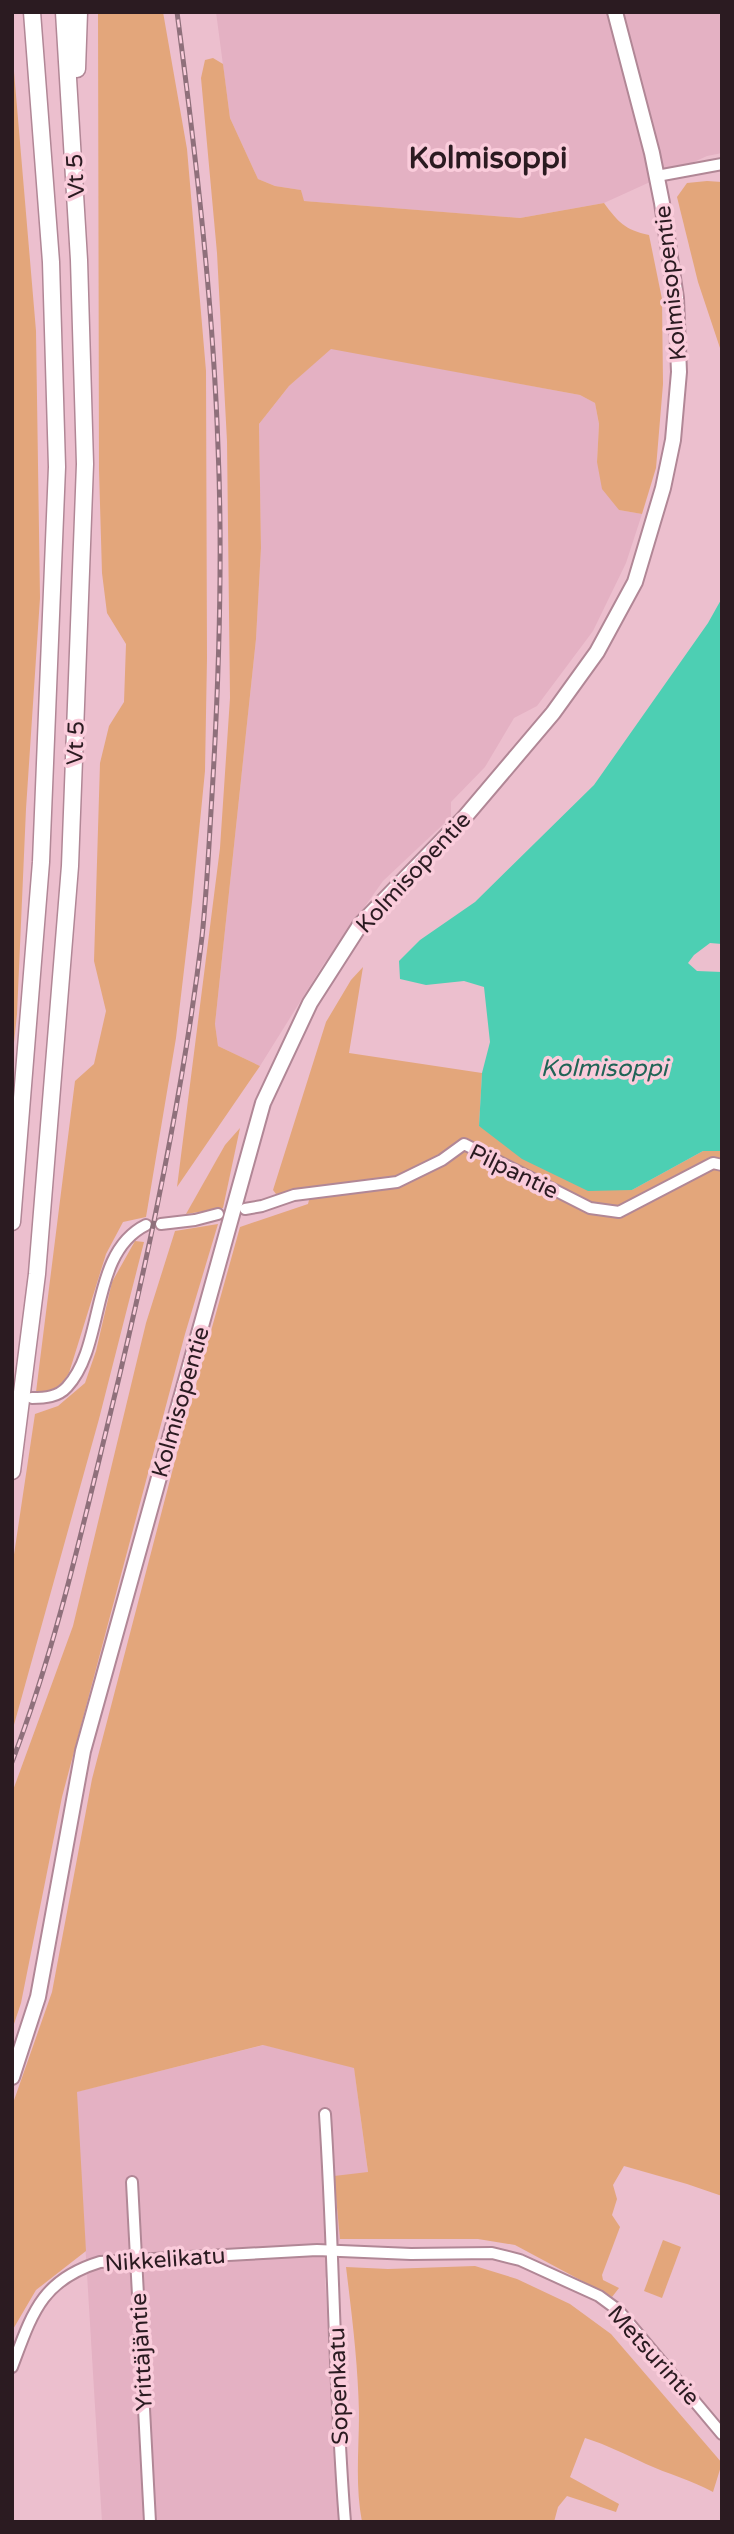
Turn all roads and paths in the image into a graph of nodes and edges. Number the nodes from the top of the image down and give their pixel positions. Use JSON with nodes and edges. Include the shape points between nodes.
{"nodes":[{"id":1,"x":26,"y":12,"type":"edge"},
{"id":2,"x":32,"y":12,"type":"edge"},
{"id":3,"x":64,"y":12,"type":"edge"},
{"id":4,"x":79,"y":12,"type":"edge"},
{"id":5,"x":615,"y":12,"type":"edge"},
{"id":6,"x":40,"y":89,"type":"junction"},
{"id":7,"x":722,"y":164,"type":"edge"},
{"id":8,"x":657,"y":176,"type":"junction"},
{"id":9,"x":79,"y":260,"type":"junction"},
{"id":10,"x":722,"y":1165,"type":"edge"},
{"id":11,"x":245,"y":1209,"type":"dead end"},
{"id":12,"x":218,"y":1214,"type":"dead end"},
{"id":13,"x":12,"y":1222,"type":"edge"},
{"id":14,"x":161,"y":1224,"type":"dead end"},
{"id":15,"x":146,"y":1225,"type":"dead end"},
{"id":16,"x":32,"y":1398,"type":"dead end"},
{"id":17,"x":12,"y":1471,"type":"edge"},
{"id":18,"x":12,"y":2077,"type":"edge"},
{"id":19,"x":325,"y":2114,"type":"dead end"},
{"id":20,"x":132,"y":2182,"type":"dead end"},
{"id":21,"x":333,"y":2250,"type":"junction"},
{"id":22,"x":137,"y":2260,"type":"junction"},
{"id":23,"x":12,"y":2367,"type":"edge"},
{"id":24,"x":722,"y":2434,"type":"edge"},
{"id":25,"x":150,"y":2522,"type":"edge"},
{"id":26,"x":345,"y":2522,"type":"edge"}],
"edges":[{"from":1,"to":6,"type":"highway"},
{"from":2,"to":6,"type":"highway","name":"Vt 5"},
{"from":3,"to":9,"type":"highway","name":"Vt 5"},
{"from":4,"to":9,"type":"highway"},
{"from":5,"to":8,"type":"main road","name":"Kolmisopentie"},
{"from":6,"to":13,"type":"highway","name":"Vt 5","via":[[57,467],[41,862]]},
{"from":7,"to":8,"type":"street"},
{"from":8,"to":18,"type":"main road","name":"Kolmisopentie","via":[[676,298],[679,372],[663,488],[635,582],[597,652],[553,713],[464,818],[360,925],[310,1003],[263,1103],[83,1751],[38,1997]]},
{"from":9,"to":17,"type":"highway","name":"Vt 5","via":[[85,464],[70,866],[37,1274]]},
{"from":10,"to":11,"type":"street","name":"Pilpantie","via":[[713,1163],[619,1212],[590,1208],[464,1144],[397,1182],[294,1195]]},
{"from":12,"to":14,"type":"street"},
{"from":15,"to":16,"type":"street","via":[[136,1230],[115,1258],[82,1361],[68,1387],[47,1398]]},
{"from":19,"to":21,"type":"street","name":"Sopenkatu"},
{"from":20,"to":22,"type":"street","name":"Yrittäjäntie"},
{"from":21,"to":22,"type":"street","name":"Nikkelikatu"},
{"from":21,"to":24,"type":"street","name":"Metsurintie","via":[[504,2254],[599,2296],[618,2310]]},
{"from":21,"to":26,"type":"street","name":"Sopenkatu"},
{"from":22,"to":23,"type":"street","name":"Nikkelikatu","via":[[100,2262],[51,2287],[27,2325]]},
{"from":22,"to":25,"type":"street","name":"Yrittäjäntie"}]}
